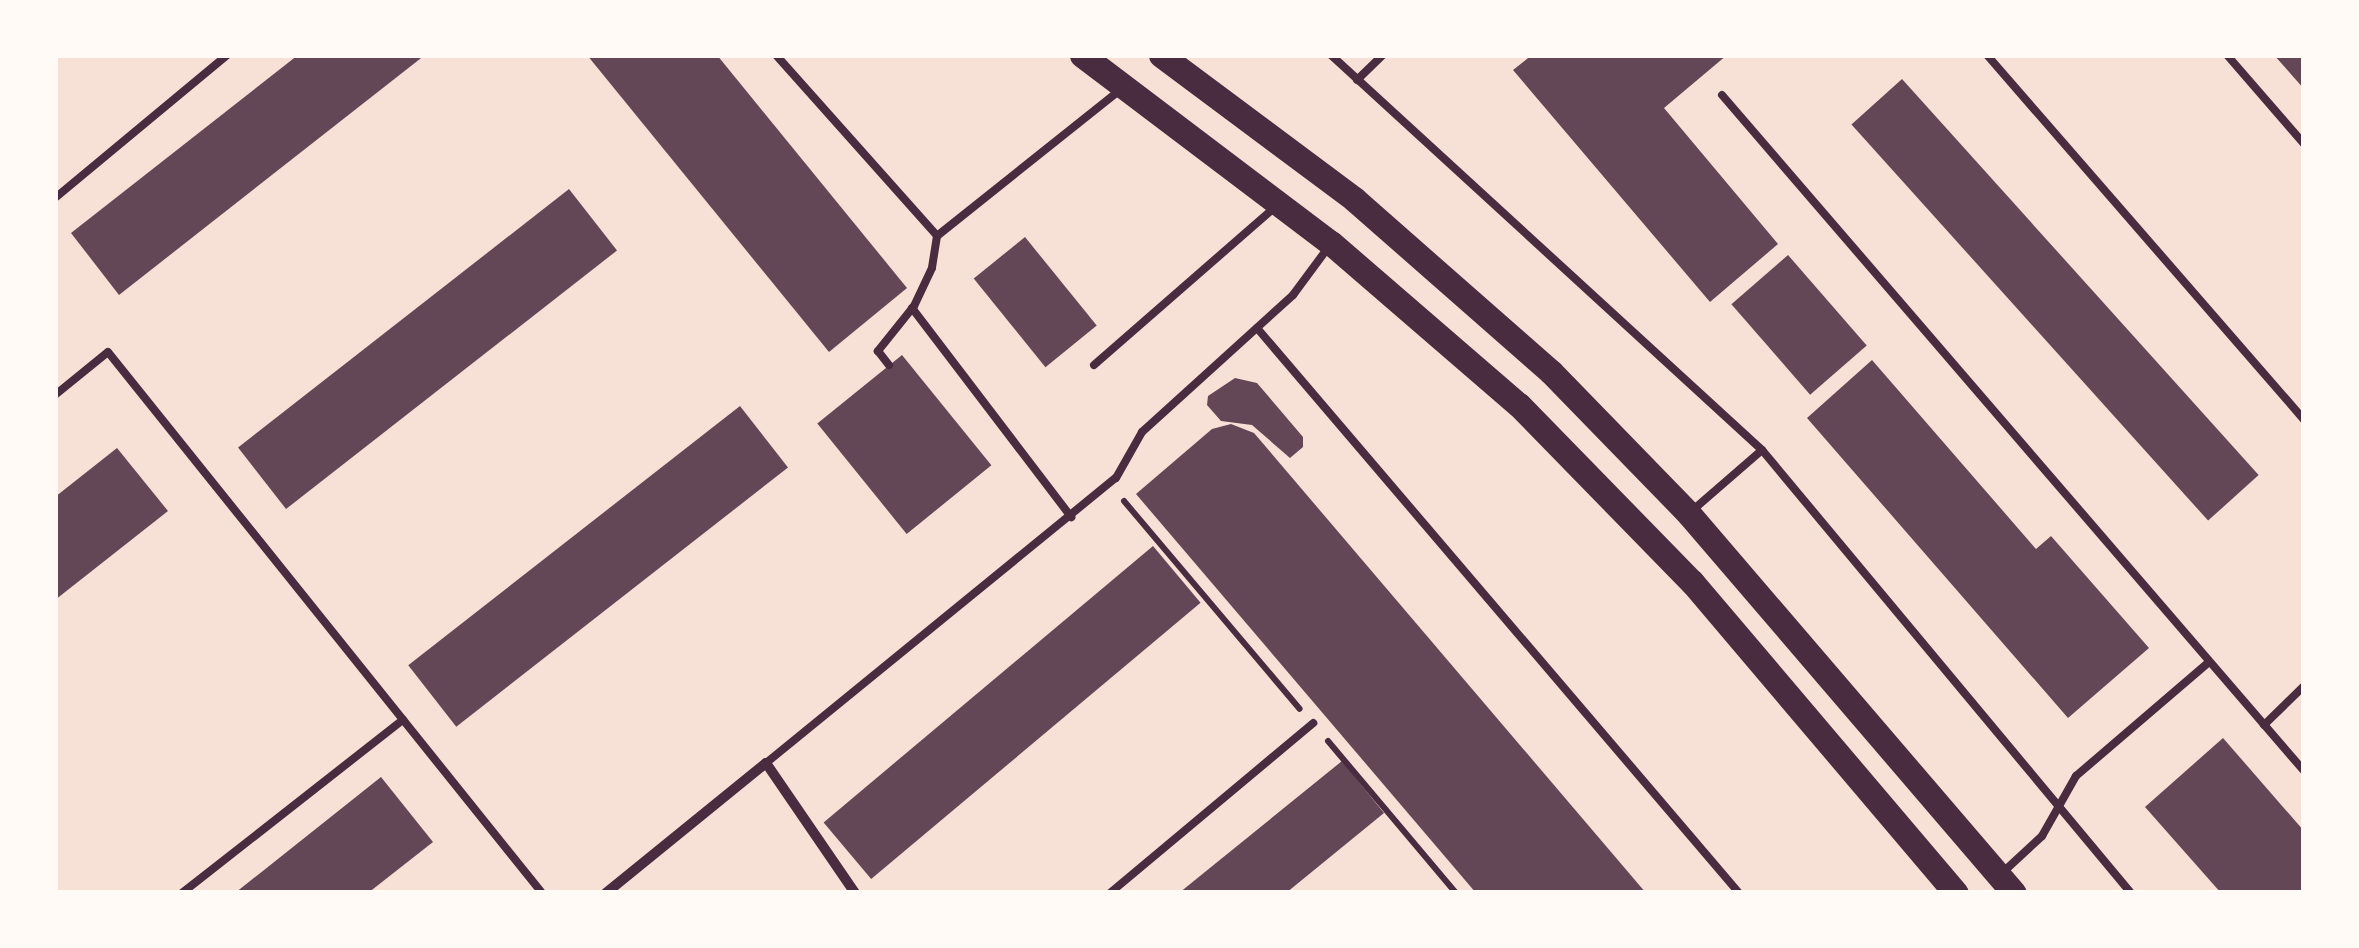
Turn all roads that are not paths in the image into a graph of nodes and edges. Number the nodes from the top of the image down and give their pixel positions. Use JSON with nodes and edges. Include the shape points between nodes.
{"nodes":[{"id":1,"x":227,"y":55,"type":"edge"},
{"id":2,"x":776,"y":55,"type":"edge"},
{"id":3,"x":1082,"y":55,"type":"edge"},
{"id":4,"x":1161,"y":55,"type":"edge"},
{"id":5,"x":1331,"y":55,"type":"edge"},
{"id":6,"x":1383,"y":55,"type":"edge"},
{"id":7,"x":1986,"y":55,"type":"edge"},
{"id":8,"x":2228,"y":55,"type":"edge"},
{"id":9,"x":1356,"y":80,"type":"junction"},
{"id":10,"x":1125,"y":86,"type":"junction"},
{"id":11,"x":1722,"y":95,"type":"dead end"},
{"id":12,"x":2304,"y":144,"type":"edge"},
{"id":13,"x":55,"y":198,"type":"edge"},
{"id":14,"x":1279,"y":203,"type":"junction"},
{"id":15,"x":938,"y":236,"type":"junction"},
{"id":16,"x":1331,"y":242,"type":"junction"},
{"id":17,"x":912,"y":308,"type":"junction"},
{"id":18,"x":1257,"y":328,"type":"junction"},
{"id":19,"x":1094,"y":365,"type":"dead end"},
{"id":20,"x":889,"y":366,"type":"dead end"},
{"id":21,"x":55,"y":395,"type":"edge"},
{"id":22,"x":2304,"y":420,"type":"edge"},
{"id":23,"x":1762,"y":450,"type":"junction"},
{"id":24,"x":1689,"y":514,"type":"junction"},
{"id":25,"x":1071,"y":516,"type":"junction"},
{"id":26,"x":2209,"y":662,"type":"junction"},
{"id":27,"x":2304,"y":686,"type":"edge"},
{"id":28,"x":404,"y":720,"type":"junction"},
{"id":29,"x":1313,"y":723,"type":"road end"},
{"id":30,"x":2264,"y":724,"type":"junction"},
{"id":31,"x":766,"y":763,"type":"junction"},
{"id":32,"x":2304,"y":770,"type":"edge"},
{"id":33,"x":2058,"y":807,"type":"junction"},
{"id":34,"x":2007,"y":884,"type":"edge"},
{"id":35,"x":182,"y":893,"type":"edge"},
{"id":36,"x":542,"y":893,"type":"edge"},
{"id":37,"x":606,"y":893,"type":"edge"},
{"id":38,"x":856,"y":893,"type":"edge"},
{"id":39,"x":1110,"y":893,"type":"edge"},
{"id":40,"x":1739,"y":893,"type":"edge"},
{"id":41,"x":1956,"y":893,"type":"edge"},
{"id":42,"x":2132,"y":893,"type":"edge"}],
"edges":[{"from":1,"to":13,"type":"lane"},
{"from":2,"to":15,"type":"lane"},
{"from":3,"to":10,"type":"main road"},
{"from":4,"to":24,"type":"main road","via":[[1458,286]]},
{"from":5,"to":9,"type":"lane"},
{"from":6,"to":9,"type":"lane"},
{"from":7,"to":22,"type":"lane"},
{"from":8,"to":12,"type":"lane"},
{"from":9,"to":23,"type":"lane"},
{"from":10,"to":14,"type":"main road"},
{"from":10,"to":15,"type":"lane"},
{"from":11,"to":26,"type":"lane"},
{"from":14,"to":16,"type":"main road"},
{"from":14,"to":19,"type":"lane"},
{"from":15,"to":17,"type":"lane","via":[[932,268]]},
{"from":16,"to":18,"type":"lane","via":[[1293,296]]},
{"from":16,"to":41,"type":"main road","via":[[1519,404],[1617,501]]},
{"from":17,"to":20,"type":"lane","via":[[878,351]]},
{"from":17,"to":25,"type":"lane"},
{"from":18,"to":25,"type":"lane","via":[[1142,432],[1110,484]]},
{"from":18,"to":40,"type":"lane"},
{"from":21,"to":28,"type":"lane","via":[[108,352]]},
{"from":23,"to":24,"type":"lane"},
{"from":23,"to":33,"type":"lane"},
{"from":24,"to":34,"type":"main road"},
{"from":25,"to":31,"type":"lane"},
{"from":26,"to":30,"type":"lane"},
{"from":26,"to":33,"type":"lane","via":[[2076,776]]},
{"from":27,"to":30,"type":"lane"},
{"from":28,"to":35,"type":"lane"},
{"from":28,"to":36,"type":"lane"},
{"from":29,"to":39,"type":"lane"},
{"from":30,"to":32,"type":"lane"},
{"from":31,"to":37,"type":"street"},
{"from":31,"to":38,"type":"street"},
{"from":33,"to":34,"type":"lane"},
{"from":33,"to":42,"type":"lane"}]}
